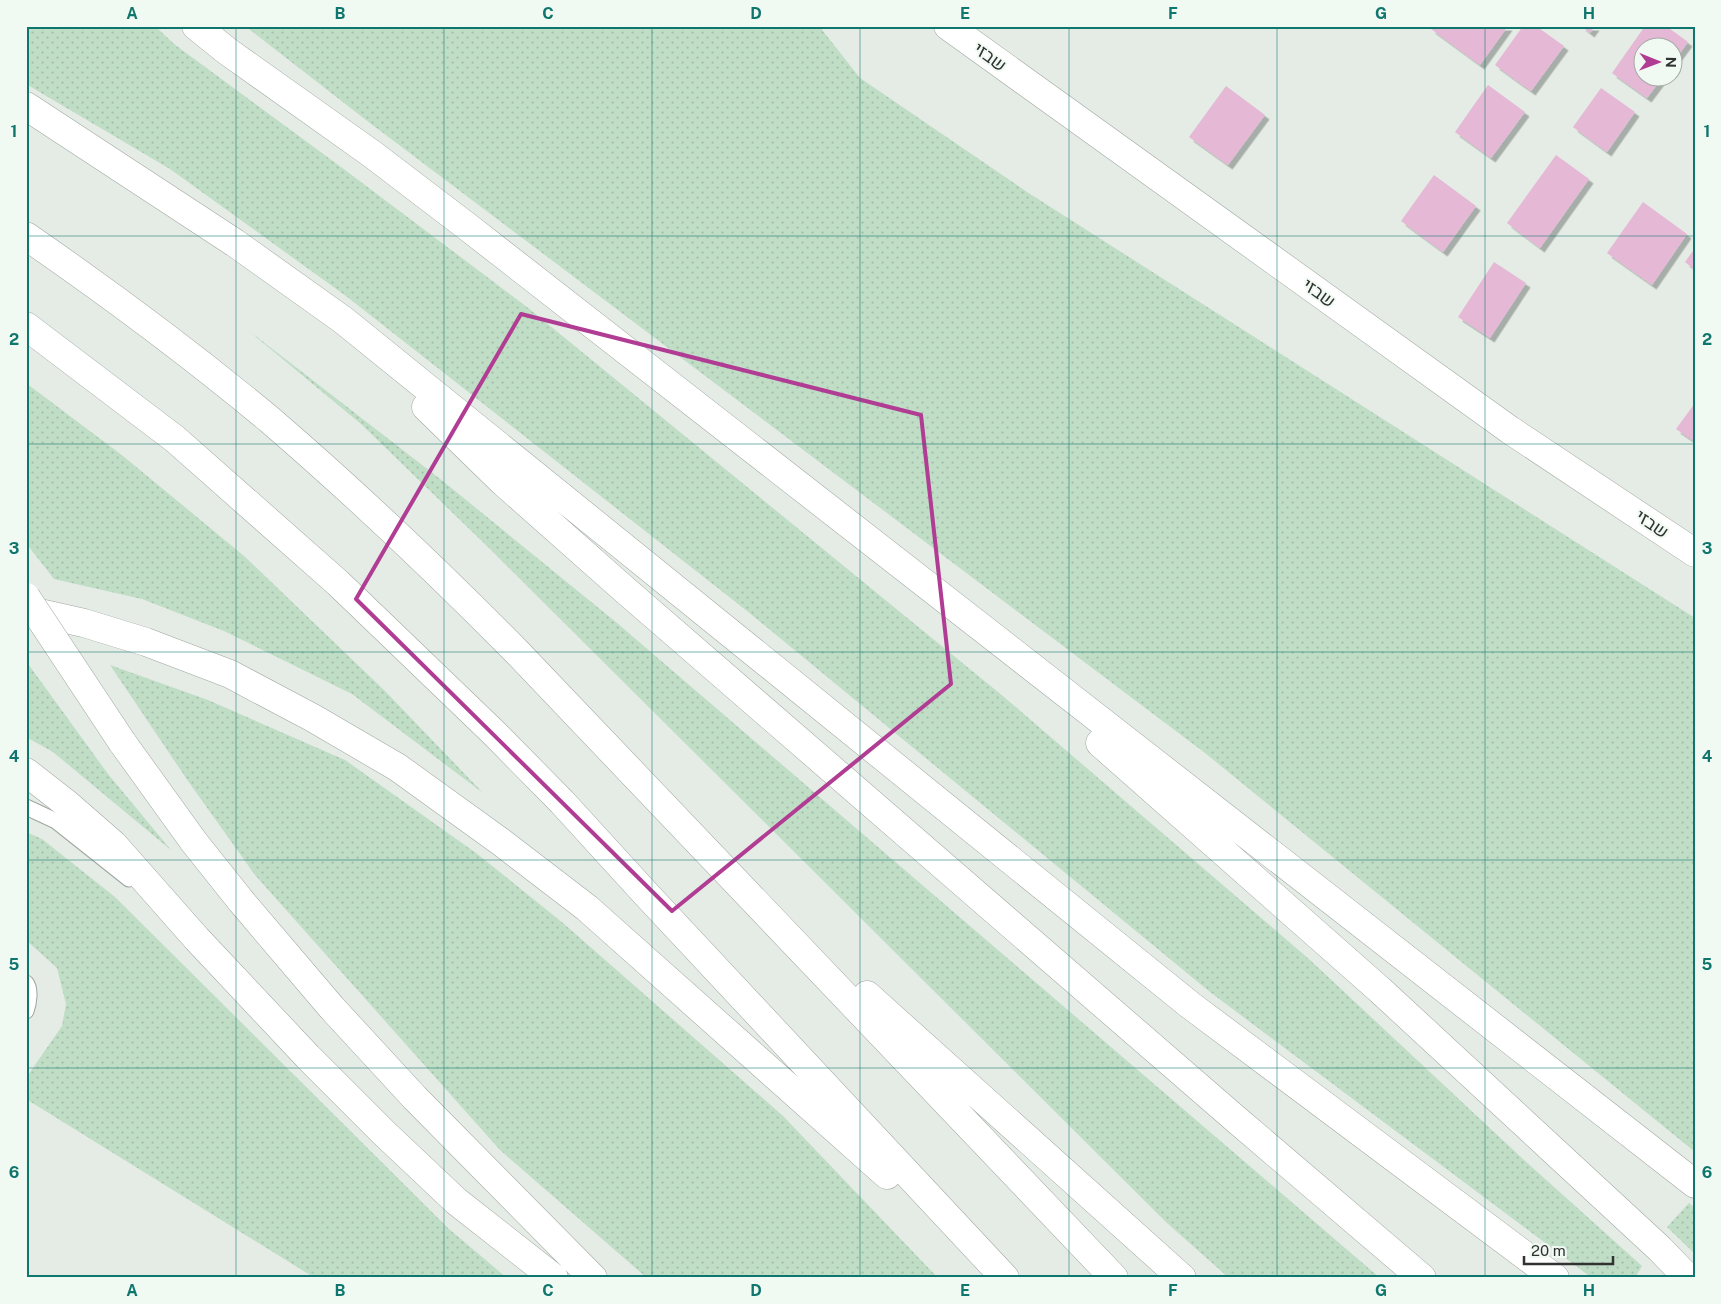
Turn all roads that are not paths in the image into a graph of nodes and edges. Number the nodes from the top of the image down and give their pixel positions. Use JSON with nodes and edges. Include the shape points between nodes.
{"nodes":[{"id":1,"x":196,"y":26,"type":"edge"},
{"id":2,"x":948,"y":26,"type":"edge"},
{"id":3,"x":26,"y":106,"type":"edge"},
{"id":4,"x":26,"y":236,"type":"edge"},
{"id":5,"x":343,"y":320,"type":"junction"},
{"id":6,"x":26,"y":326,"type":"edge"},
{"id":7,"x":877,"y":548,"type":"junction"},
{"id":8,"x":1695,"y":553,"type":"edge"},
{"id":9,"x":26,"y":597,"type":"edge"},
{"id":10,"x":26,"y":610,"type":"edge"},
{"id":11,"x":26,"y":772,"type":"edge"},
{"id":12,"x":26,"y":808,"type":"edge"},
{"id":13,"x":708,"y":852,"type":"junction"},
{"id":14,"x":197,"y":939,"type":"junction"},
{"id":15,"x":26,"y":983,"type":"edge"},
{"id":16,"x":26,"y":1011,"type":"edge"},
{"id":17,"x":1695,"y":1184,"type":"edge"},
{"id":18,"x":554,"y":1278,"type":"edge"},
{"id":19,"x":593,"y":1278,"type":"edge"},
{"id":20,"x":1004,"y":1278,"type":"edge"},
{"id":21,"x":1114,"y":1278,"type":"edge"},
{"id":22,"x":1182,"y":1278,"type":"edge"},
{"id":23,"x":1422,"y":1278,"type":"edge"},
{"id":24,"x":1555,"y":1278,"type":"edge"},
{"id":25,"x":1688,"y":1278,"type":"edge"}],
"edges":[{"from":1,"to":7,"type":"main road","via":[[469,228]]},
{"from":2,"to":8,"type":"main road","name":"שבזי","via":[[1510,430]]},
{"from":3,"to":5,"type":"main road","via":[[235,243]]},
{"from":4,"to":13,"type":"main road","via":[[164,336],[269,420],[357,498],[448,583]]},
{"from":5,"to":23,"type":"main road","via":[[502,482]]},
{"from":5,"to":24,"type":"main road","via":[[1190,1005]]},
{"from":6,"to":20,"type":"main road","via":[[175,439],[338,584],[494,733],[562,802]]},
{"from":7,"to":17,"type":"main road"},
{"from":7,"to":25,"type":"main road","via":[[1380,990]]},
{"from":9,"to":19,"type":"main road","bridge":true,"via":[[122,742],[241,901],[332,1008],[415,1098]]},
{"from":10,"to":20,"type":"main road","via":[[146,642],[230,674],[397,767],[586,908]]},
{"from":11,"to":14,"type":"main road","via":[[114,845]]},
{"from":12,"to":14,"type":"lane","via":[[56,821],[124,874]]},
{"from":13,"to":21,"type":"main road"},
{"from":13,"to":22,"type":"main road"},
{"from":14,"to":18,"type":"main road","via":[[308,1057],[427,1174],[456,1201]]},
{"from":15,"to":16,"type":"lane"}]}
